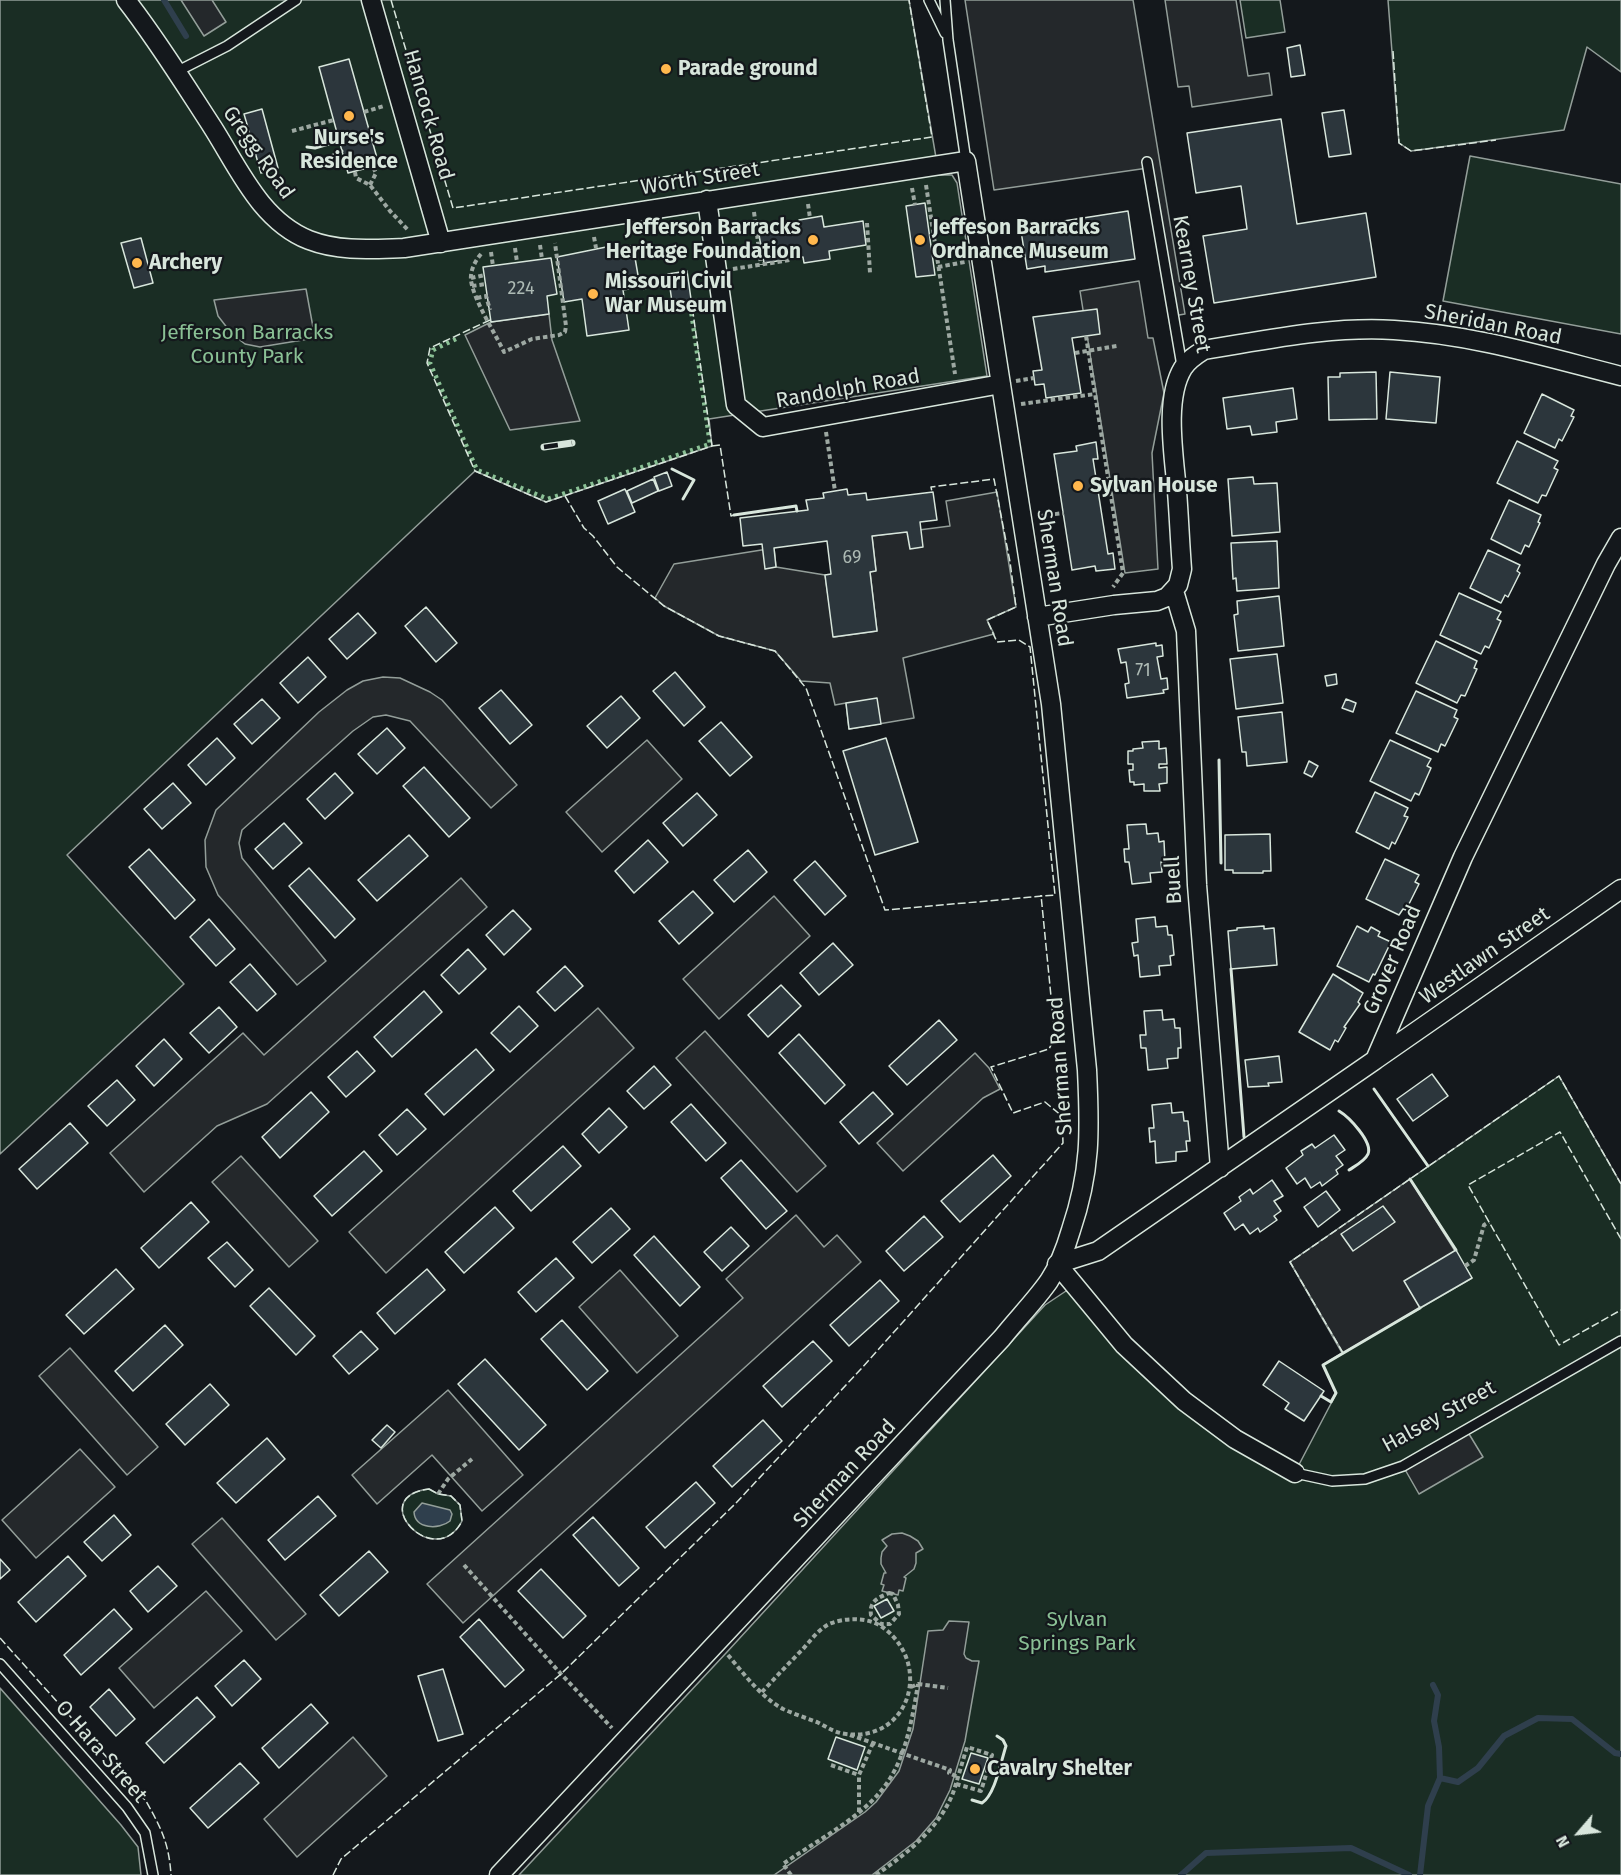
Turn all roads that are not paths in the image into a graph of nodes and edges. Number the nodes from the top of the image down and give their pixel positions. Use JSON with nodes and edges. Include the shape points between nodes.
{"nodes":[{"id":1,"x":126,"y":0,"type":"edge"},
{"id":2,"x":296,"y":0,"type":"edge"},
{"id":3,"x":371,"y":0,"type":"edge"},
{"id":4,"x":929,"y":0,"type":"edge"},
{"id":5,"x":945,"y":0,"type":"edge"},
{"id":6,"x":948,"y":40,"type":"junction"},
{"id":7,"x":176,"y":72,"type":"junction"},
{"id":8,"x":966,"y":161,"type":"junction"},
{"id":9,"x":1147,"y":162,"type":"dead end"},
{"id":10,"x":707,"y":200,"type":"junction"},
{"id":11,"x":433,"y":244,"type":"junction"},
{"id":12,"x":1183,"y":368,"type":"junction"},
{"id":13,"x":1621,"y":376,"type":"edge"},
{"id":14,"x":1010,"y":382,"type":"junction"},
{"id":15,"x":1621,"y":538,"type":"edge"},
{"id":16,"x":1174,"y":591,"type":"junction"},
{"id":17,"x":1037,"y":617,"type":"junction"},
{"id":18,"x":1621,"y":889,"type":"edge"},
{"id":19,"x":1375,"y":1060,"type":"junction"},
{"id":20,"x":1220,"y":1168,"type":"junction"},
{"id":21,"x":1058,"y":1264,"type":"junction"},
{"id":22,"x":1621,"y":1341,"type":"edge"},
{"id":23,"x":1294,"y":1473,"type":"joint"},
{"id":24,"x":0,"y":1664,"type":"edge"},
{"id":25,"x":153,"y":1875,"type":"edge"},
{"id":26,"x":499,"y":1875,"type":"edge"}],
"edges":[{"from":1,"to":7,"type":"street","name":"Gregg Road"},
{"from":2,"to":7,"type":"lane","via":[[227,46]]},
{"from":3,"to":11,"type":"street","name":"Hancock Road"},
{"from":4,"to":6,"type":"lane"},
{"from":5,"to":6,"type":"lane"},
{"from":6,"to":8,"type":"lane","name":"Sherman Road"},
{"from":7,"to":11,"type":"street","name":"Gregg Road","via":[[252,191],[288,229],[309,240],[355,250]]},
{"from":8,"to":10,"type":"street","name":"Worth Street"},
{"from":8,"to":14,"type":"street","name":"Sherman Road"},
{"from":9,"to":12,"type":"lane","name":"Kearney Street"},
{"from":10,"to":11,"type":"street","name":"Worth Street"},
{"from":10,"to":14,"type":"street","name":"Randolph Road","via":[[736,405],[763,427]]},
{"from":12,"to":13,"type":"street","name":"Sheridan Road","via":[[1204,350],[1349,330],[1394,330],[1479,340]]},
{"from":12,"to":16,"type":"street","name":"Kearney Street","via":[[1173,403],[1182,569]]},
{"from":14,"to":17,"type":"street","name":"Sherman Road","via":[[1004,406]]},
{"from":15,"to":19,"type":"street","name":"Grover Road","via":[[1463,857]]},
{"from":16,"to":17,"type":"street","via":[[1157,601]]},
{"from":16,"to":20,"type":"street","name":"Buell","via":[[1186,631],[1197,885]]},
{"from":17,"to":21,"type":"street","name":"Sherman Road","via":[[1052,716],[1090,1124],[1083,1189]]},
{"from":18,"to":19,"type":"street","name":"Westlawn Street"},
{"from":19,"to":20,"type":"street"},
{"from":20,"to":21,"type":"street","via":[[1098,1251]]},
{"from":21,"to":23,"type":"street","name":"Halsey Street","via":[[1124,1345],[1184,1401],[1235,1439]]},
{"from":21,"to":26,"type":"street","name":"Sherman Road","via":[[1049,1281],[1002,1338]]},
{"from":22,"to":23,"type":"lane","name":"Halsey Street","via":[[1403,1466],[1365,1479],[1332,1481]]},
{"from":24,"to":25,"type":"lane","name":"O Hara Street","via":[[128,1807],[145,1833]]}]}
